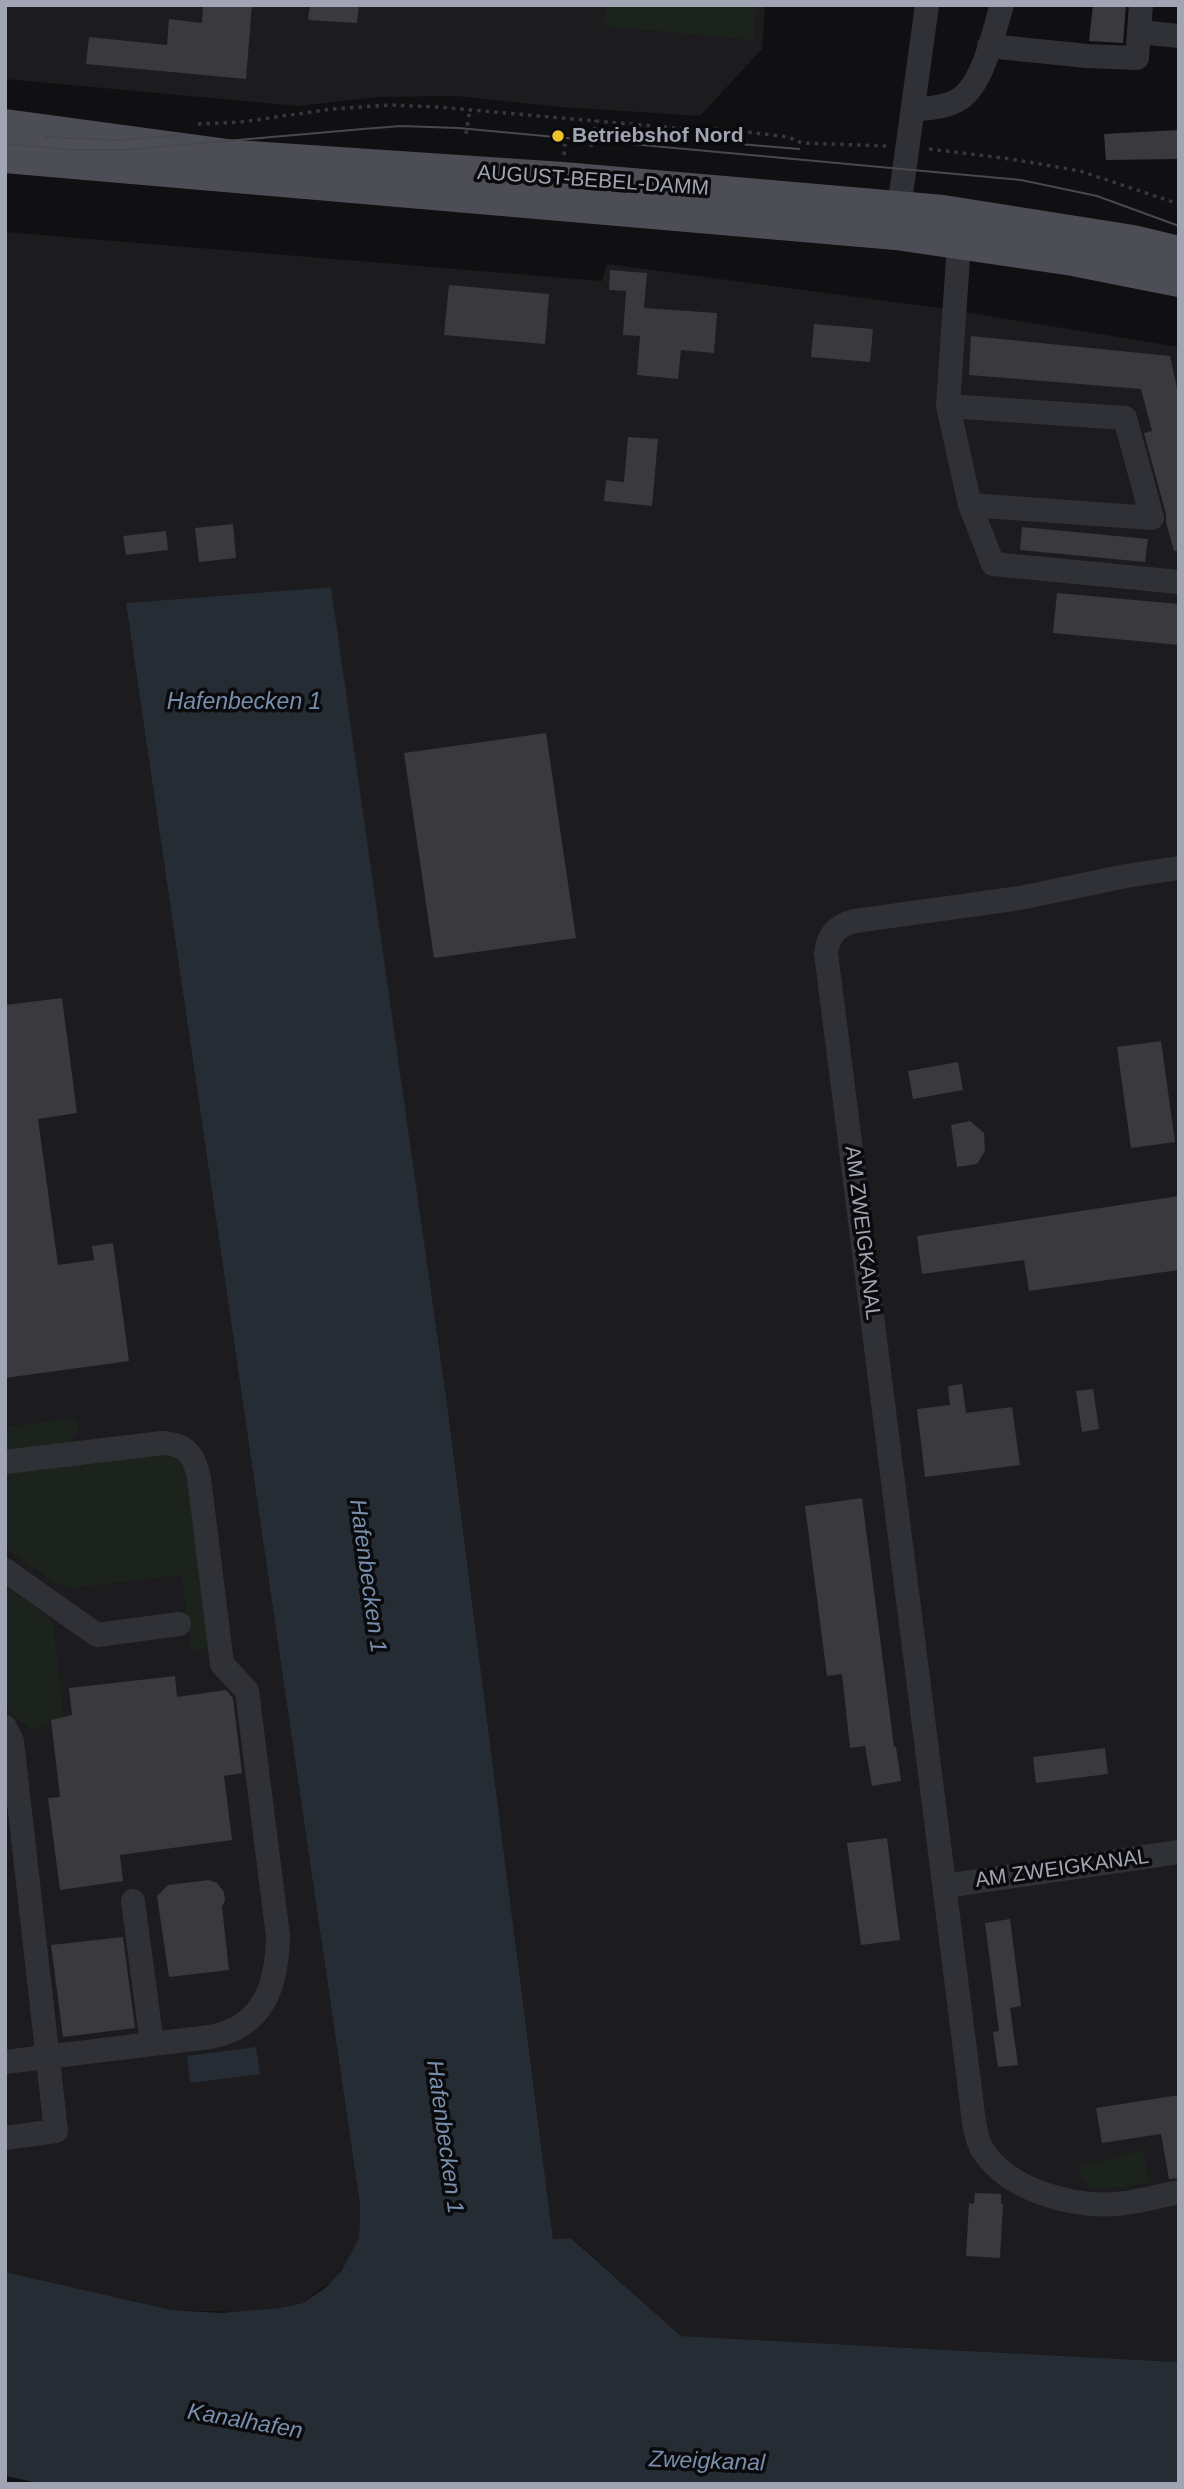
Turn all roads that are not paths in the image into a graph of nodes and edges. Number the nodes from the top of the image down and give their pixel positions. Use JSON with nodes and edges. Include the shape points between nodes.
{"nodes":[{"id":1,"x":927,"y":5,"type":"edge"},
{"id":2,"x":1003,"y":5,"type":"edge"},
{"id":3,"x":1141,"y":5,"type":"edge"},
{"id":4,"x":1139,"y":32,"type":"junction"},
{"id":5,"x":1179,"y":36,"type":"edge"},
{"id":6,"x":989,"y":46,"type":"junction"},
{"id":7,"x":913,"y":110,"type":"junction"},
{"id":8,"x":5,"y":125,"type":"edge"},
{"id":9,"x":5,"y":158,"type":"edge"},
{"id":10,"x":897,"y":220,"type":"junction"},
{"id":11,"x":960,"y":243,"type":"junction"},
{"id":12,"x":1179,"y":252,"type":"edge"},
{"id":13,"x":1179,"y":281,"type":"edge"},
{"id":14,"x":948,"y":406,"type":"junction"},
{"id":15,"x":970,"y":505,"type":"junction"},
{"id":16,"x":1179,"y":582,"type":"edge"},
{"id":17,"x":1179,"y":868,"type":"edge"},
{"id":18,"x":5,"y":1462,"type":"edge"},
{"id":19,"x":5,"y":1570,"type":"edge"},
{"id":20,"x":179,"y":1624,"type":"dead end"},
{"id":21,"x":5,"y":1727,"type":"edge"},
{"id":22,"x":1179,"y":1852,"type":"edge"},
{"id":23,"x":944,"y":1886,"type":"junction"},
{"id":24,"x":134,"y":1901,"type":"dead end"},
{"id":25,"x":152,"y":2044,"type":"junction"},
{"id":26,"x":48,"y":2057,"type":"junction"},
{"id":27,"x":5,"y":2062,"type":"edge"},
{"id":28,"x":5,"y":2138,"type":"edge"},
{"id":29,"x":1179,"y":2192,"type":"edge"}],
"edges":[{"from":1,"to":7,"type":"street"},
{"from":2,"to":6,"type":"street"},
{"from":3,"to":4,"type":"street"},
{"from":4,"to":5,"type":"street"},
{"from":4,"to":6,"type":"street","via":[[1137,58]]},
{"from":6,"to":7,"type":"street","via":[[968,93],[949,104]]},
{"from":7,"to":10,"type":"street"},
{"from":8,"to":10,"type":"main road","name":"AUGUST-BEBEL-DAMM","via":[[235,156],[563,178]]},
{"from":9,"to":10,"type":"main road","name":"AUGUST-BEBEL-DAMM"},
{"from":10,"to":11,"type":"main road","name":"AUGUST-BEBEL-DAMM"},
{"from":10,"to":12,"type":"main road","name":"AUGUST-BEBEL-DAMM","via":[[988,217]]},
{"from":11,"to":13,"type":"main road","name":"AUGUST-BEBEL-DAMM"},
{"from":11,"to":14,"type":"street"},
{"from":14,"to":15,"type":"street"},
{"from":14,"to":15,"type":"street","via":[[1125,418],[1152,518]]},
{"from":15,"to":16,"type":"street","via":[[993,564]]},
{"from":17,"to":23,"type":"street","name":"AM ZWEIGKANAL","via":[[1020,898],[855,921],[837,928],[828,941]]},
{"from":18,"to":25,"type":"street","via":[[166,1443],[185,1448],[196,1463],[222,1664],[247,1691],[277,1952],[265,2000],[245,2025],[217,2036]]},
{"from":19,"to":20,"type":"street","via":[[97,1635]]},
{"from":21,"to":26,"type":"street","via":[[13,1743]]},
{"from":22,"to":23,"type":"street","name":"AM ZWEIGKANAL"},
{"from":23,"to":29,"type":"street","name":"AM ZWEIGKANAL","via":[[982,2148],[995,2164],[1030,2189],[1086,2205]]},
{"from":24,"to":25,"type":"street"},
{"from":25,"to":26,"type":"street"},
{"from":26,"to":27,"type":"street"},
{"from":26,"to":28,"type":"street","via":[[56,2131]]}]}
